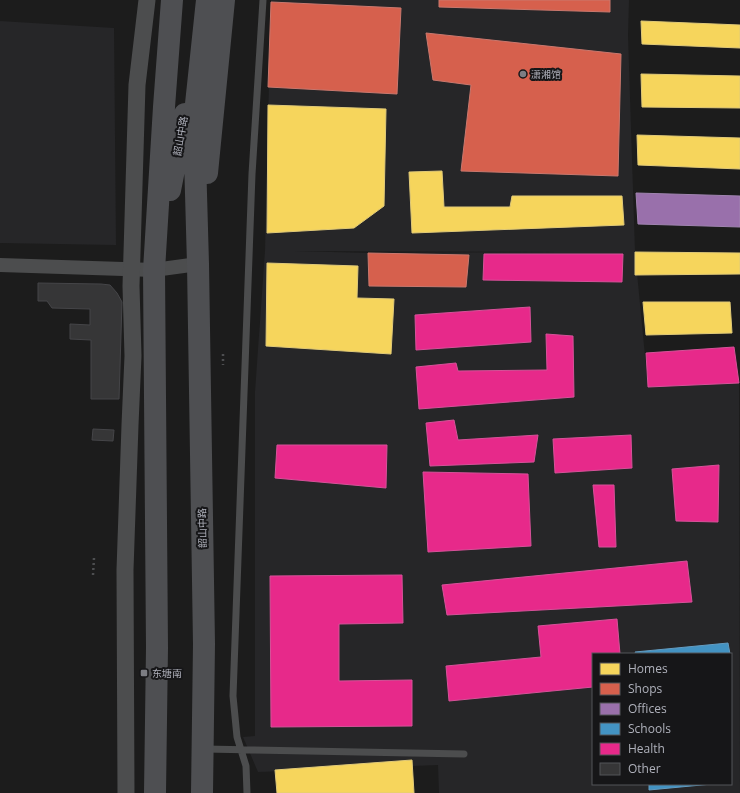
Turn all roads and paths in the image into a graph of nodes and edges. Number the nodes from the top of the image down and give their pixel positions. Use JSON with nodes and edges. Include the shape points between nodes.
{"nodes":[{"id":1,"x":147,"y":0,"type":"edge"},
{"id":2,"x":172,"y":0,"type":"edge"},
{"id":3,"x":196,"y":0,"type":"edge"},
{"id":4,"x":207,"y":0,"type":"edge"},
{"id":5,"x":224,"y":0,"type":"edge"},
{"id":6,"x":263,"y":0,"type":"edge"},
{"id":7,"x":189,"y":122,"type":"junction"},
{"id":8,"x":198,"y":264,"type":"junction"},
{"id":9,"x":0,"y":265,"type":"edge"},
{"id":10,"x":131,"y":269,"type":"junction"},
{"id":11,"x":154,"y":270,"type":"junction"},
{"id":12,"x":223,"y":354,"type":"dead end"},
{"id":13,"x":223,"y":364,"type":"dead end"},
{"id":14,"x":94,"y":558,"type":"dead end"},
{"id":15,"x":93,"y":574,"type":"dead end"},
{"id":16,"x":203,"y":749,"type":"junction"},
{"id":17,"x":241,"y":750,"type":"junction"},
{"id":18,"x":464,"y":754,"type":"dead end"},
{"id":19,"x":126,"y":793,"type":"edge"},
{"id":20,"x":155,"y":793,"type":"edge"},
{"id":21,"x":202,"y":793,"type":"edge"},
{"id":22,"x":247,"y":793,"type":"edge"}],
"edges":[{"from":1,"to":10,"type":"street","via":[[137,85]]},
{"from":2,"to":11,"type":"main road","name":"韶山中路"},
{"from":3,"to":7,"type":"main road","name":"韶山中路"},
{"from":4,"to":7,"type":"main road","name":"韶山中路"},
{"from":5,"to":8,"type":"main road","name":"韶山中路"},
{"from":6,"to":17,"type":"lane","via":[[252,174],[232,696]]},
{"from":7,"to":8,"type":"main road","name":"韶山中路"},
{"from":7,"to":11,"type":"main road","name":"韶山中路"},
{"from":8,"to":11,"type":"street"},
{"from":8,"to":16,"type":"main road","name":"韶山中路","via":[[204,644]]},
{"from":9,"to":10,"type":"street"},
{"from":10,"to":11,"type":"street"},
{"from":10,"to":19,"type":"street","via":[[133,356],[125,570]]},
{"from":11,"to":20,"type":"main road","name":"韶山中路","via":[[157,648]]},
{"from":12,"to":13,"type":"path"},
{"from":14,"to":15,"type":"path"},
{"from":16,"to":17,"type":"lane"},
{"from":16,"to":21,"type":"main road","name":"韶山中路"},
{"from":17,"to":18,"type":"lane"},
{"from":17,"to":22,"type":"lane","via":[[246,766]]}]}
